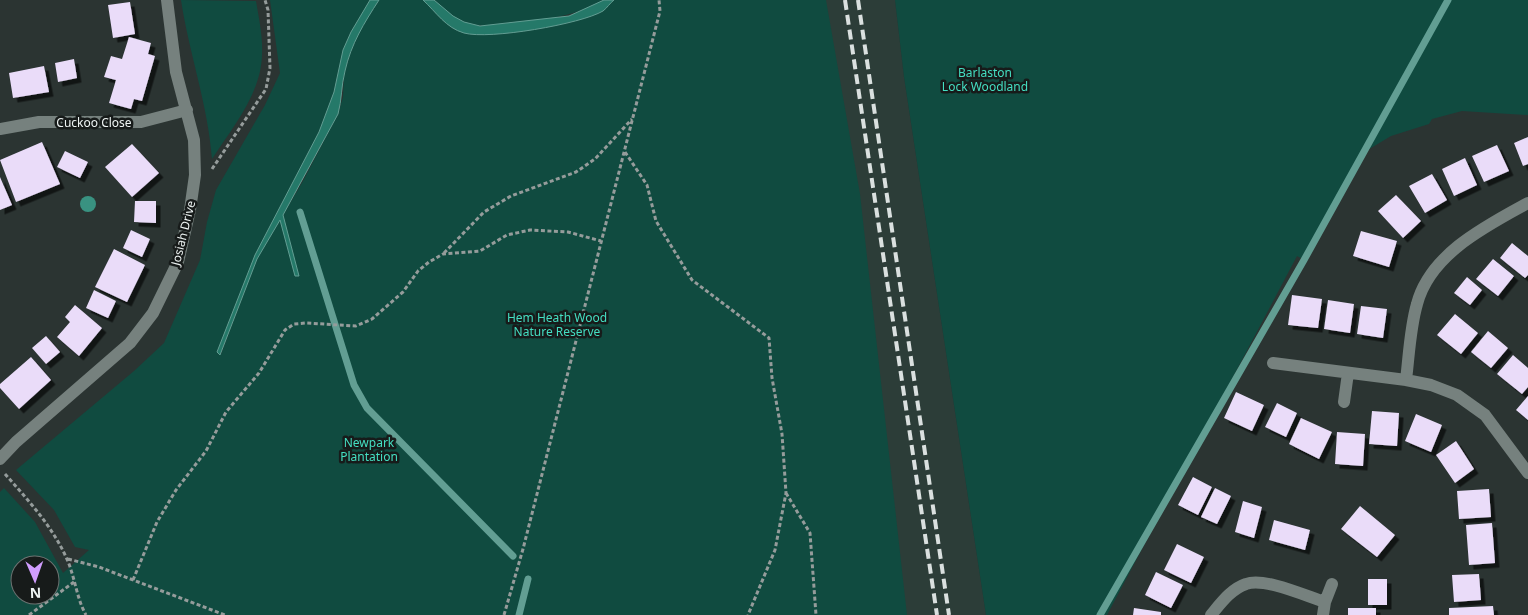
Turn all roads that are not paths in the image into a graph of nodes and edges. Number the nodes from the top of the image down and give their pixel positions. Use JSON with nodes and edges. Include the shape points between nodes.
{"nodes":[{"id":1,"x":167,"y":0,"type":"edge"},
{"id":2,"x":188,"y":110,"type":"junction"},
{"id":3,"x":0,"y":129,"type":"edge"},
{"id":4,"x":1528,"y":204,"type":"edge"},
{"id":5,"x":1273,"y":362,"type":"dead end"},
{"id":6,"x":1348,"y":373,"type":"junction"},
{"id":7,"x":1406,"y":380,"type":"junction"},
{"id":8,"x":1344,"y":402,"type":"dead end"},
{"id":9,"x":0,"y":459,"type":"edge"},
{"id":10,"x":1528,"y":473,"type":"edge"},
{"id":11,"x":1332,"y":584,"type":"dead end"},
{"id":12,"x":1324,"y":609,"type":"edge"},
{"id":13,"x":1211,"y":615,"type":"edge"}],
"edges":[{"from":1,"to":2,"type":"street","name":"Josiah Drive","via":[[176,72]]},
{"from":2,"to":3,"type":"street","name":"Cuckoo Close","via":[[141,122],[39,122]]},
{"from":2,"to":9,"type":"street","name":"Josiah Drive","via":[[194,140],[195,175],[191,201],[178,262],[153,312],[136,336]]},
{"from":4,"to":7,"type":"street","via":[[1491,223],[1459,245],[1431,274],[1417,303]]},
{"from":5,"to":6,"type":"street"},
{"from":6,"to":7,"type":"street"},
{"from":6,"to":8,"type":"street"},
{"from":7,"to":10,"type":"street","via":[[1432,385],[1457,395],[1485,415]]},
{"from":11,"to":12,"type":"street"},
{"from":12,"to":13,"type":"street","via":[[1273,584],[1246,584],[1225,598]]}]}
